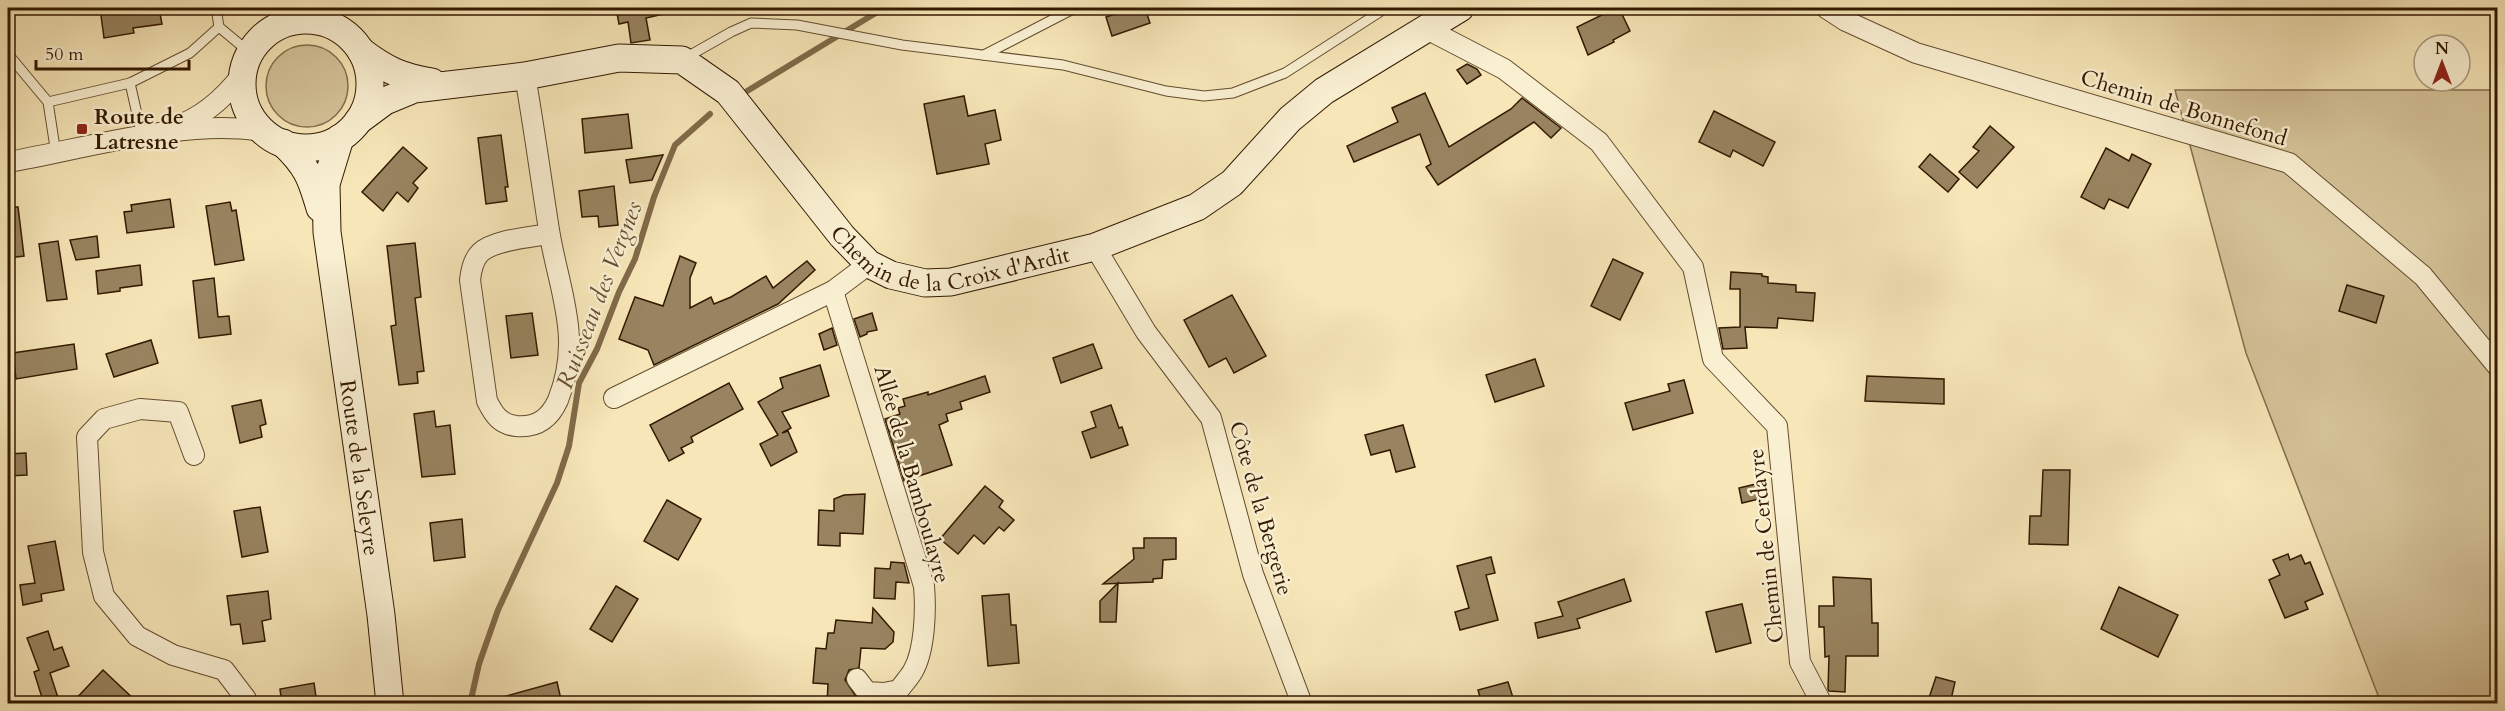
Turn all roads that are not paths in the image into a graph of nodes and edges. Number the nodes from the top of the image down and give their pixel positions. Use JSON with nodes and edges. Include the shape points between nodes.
{"nodes":[{"id":1,"x":216,"y":8,"type":"edge"},
{"id":2,"x":278,"y":8,"type":"edge"},
{"id":3,"x":1075,"y":8,"type":"edge"},
{"id":4,"x":1386,"y":8,"type":"edge"},
{"id":5,"x":1460,"y":8,"type":"edge"},
{"id":6,"x":1826,"y":8,"type":"edge"},
{"id":7,"x":323,"y":16,"type":"edge"},
{"id":8,"x":219,"y":27,"type":"junction"},
{"id":9,"x":1425,"y":28,"type":"junction"},
{"id":10,"x":268,"y":33,"type":"junction"},
{"id":11,"x":361,"y":51,"type":"junction"},
{"id":12,"x":8,"y":54,"type":"edge"},
{"id":13,"x":984,"y":55,"type":"junction"},
{"id":14,"x":682,"y":60,"type":"junction"},
{"id":15,"x":246,"y":64,"type":"junction"},
{"id":16,"x":525,"y":76,"type":"junction"},
{"id":17,"x":130,"y":83,"type":"junction"},
{"id":18,"x":445,"y":85,"type":"junction"},
{"id":19,"x":48,"y":102,"type":"junction"},
{"id":20,"x":349,"y":129,"type":"junction"},
{"id":21,"x":142,"y":137,"type":"junction"},
{"id":22,"x":272,"y":137,"type":"junction"},
{"id":23,"x":56,"y":154,"type":"junction"},
{"id":24,"x":8,"y":162,"type":"edge"},
{"id":25,"x":327,"y":232,"type":"junction"},
{"id":26,"x":549,"y":234,"type":"junction"},
{"id":27,"x":1095,"y":247,"type":"junction"},
{"id":28,"x":869,"y":264,"type":"junction"},
{"id":29,"x":833,"y":291,"type":"junction"},
{"id":30,"x":2498,"y":367,"type":"edge"},
{"id":31,"x":614,"y":398,"type":"dead end"},
{"id":32,"x":194,"y":455,"type":"dead end"},
{"id":33,"x":857,"y":679,"type":"dead end"},
{"id":34,"x":247,"y":704,"type":"edge"},
{"id":35,"x":390,"y":704,"type":"edge"},
{"id":36,"x":1302,"y":704,"type":"edge"},
{"id":37,"x":1822,"y":704,"type":"edge"}],
"edges":[{"from":1,"to":8,"type":"lane"},
{"from":2,"to":10,"type":"street"},
{"from":3,"to":13,"type":"lane"},
{"from":4,"to":13,"type":"lane","via":[[1285,73],[1233,93],[1204,96],[1166,91],[1063,65]]},
{"from":5,"to":9,"type":"street","name":"Chemin de la Croix d'Ardit"},
{"from":6,"to":30,"type":"street","name":"Chemin de Bonnefond","via":[[1916,53],[2289,163],[2423,276]]},
{"from":7,"to":10,"type":"street","via":[[322,21],[300,19],[278,25]]},
{"from":7,"to":11,"type":"street"},
{"from":8,"to":15,"type":"lane"},
{"from":8,"to":17,"type":"lane","via":[[190,53]]},
{"from":9,"to":27,"type":"street","name":"Chemin de la Croix d'Ardit","via":[[1324,92],[1290,119],[1232,183],[1197,207]]},
{"from":9,"to":37,"type":"street","name":"Chemin de Cerdayre","via":[[1504,69],[1599,142],[1693,267],[1713,358],[1777,426],[1800,662]]},
{"from":10,"to":15,"type":"street","via":[[258,40]]},
{"from":11,"to":18,"type":"street","via":[[404,78]]},
{"from":11,"to":20,"type":"street","via":[[370,78],[366,107]]},
{"from":12,"to":19,"type":"lane"},
{"from":13,"to":14,"type":"lane","via":[[902,45],[797,25],[751,23]]},
{"from":14,"to":16,"type":"street","via":[[619,58]]},
{"from":14,"to":28,"type":"street","name":"Chemin de la Croix d'Ardit","via":[[728,92],[842,236]]},
{"from":15,"to":21,"type":"street","via":[[231,90],[212,107],[187,123]]},
{"from":15,"to":22,"type":"street","via":[[241,91],[249,115]]},
{"from":16,"to":18,"type":"street"},
{"from":16,"to":26,"type":"street"},
{"from":17,"to":19,"type":"lane"},
{"from":17,"to":21,"type":"lane"},
{"from":18,"to":20,"type":"street","via":[[414,89],[386,101]]},
{"from":19,"to":23,"type":"lane"},
{"from":20,"to":22,"type":"street","via":[[314,148],[295,147]]},
{"from":20,"to":25,"type":"street","via":[[332,160],[326,184]]},
{"from":21,"to":22,"type":"street","via":[[215,127],[241,127]]},
{"from":21,"to":23,"type":"street"},
{"from":22,"to":25,"type":"street","via":[[301,160],[311,178]]},
{"from":23,"to":24,"type":"street"},
{"from":25,"to":35,"type":"street","name":"Route de la Seleyre"},
{"from":26,"to":26,"type":"street","via":[[569,327],[570,358],[552,414],[524,427],[506,425],[494,415],[487,401],[470,280],[472,267],[480,253],[494,244]]},
{"from":27,"to":28,"type":"street","name":"Chemin de la Croix d'Ardit","via":[[951,282],[925,283],[891,275]]},
{"from":27,"to":36,"type":"street","name":"Côte de la Bergerie","via":[[1146,332],[1211,418],[1253,574]]},
{"from":28,"to":29,"type":"street"},
{"from":29,"to":31,"type":"street"},
{"from":29,"to":33,"type":"street","name":"Allée de la Bamboulayre","via":[[924,586],[925,602],[918,658],[899,690],[867,692]]},
{"from":32,"to":34,"type":"street","via":[[178,412],[140,409],[104,419],[87,437],[93,552],[104,596],[137,636],[173,655],[224,670]]}]}
